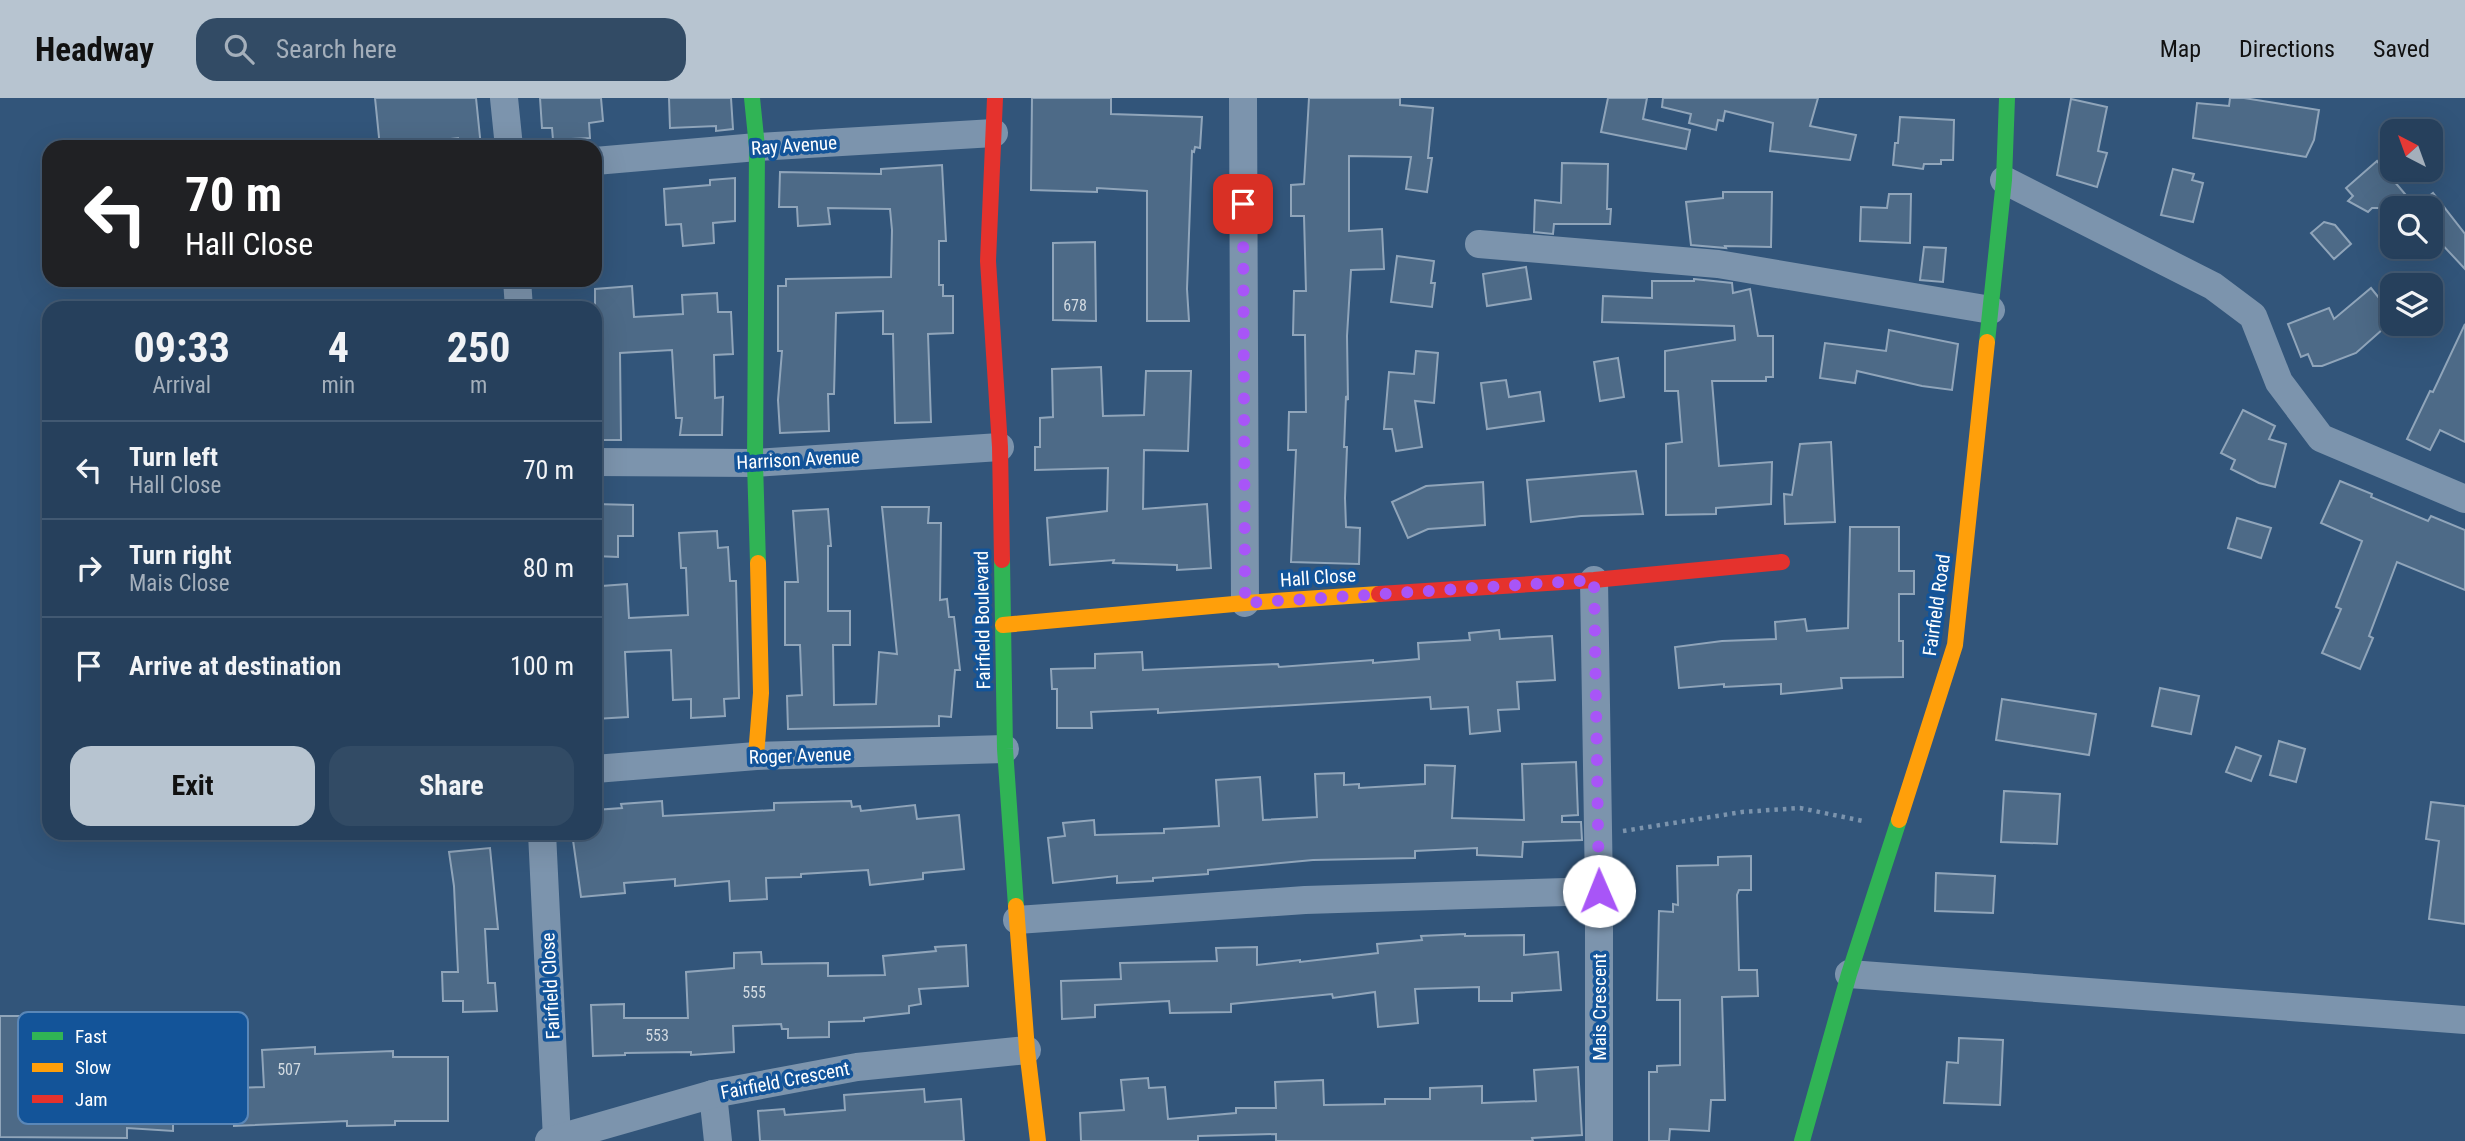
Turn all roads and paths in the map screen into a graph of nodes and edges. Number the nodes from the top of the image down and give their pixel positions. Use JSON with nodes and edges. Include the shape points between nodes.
{"nodes":[{"id":1,"x":504,"y":98,"type":"edge"},
{"id":2,"x":752,"y":98,"type":"edge"},
{"id":3,"x":995,"y":98,"type":"edge"},
{"id":4,"x":1243,"y":98,"type":"edge"},
{"id":5,"x":2007,"y":98,"type":"edge"},
{"id":6,"x":994,"y":133,"type":"junction"},
{"id":7,"x":508,"y":140,"type":"edge"},
{"id":8,"x":757,"y":147,"type":"junction"},
{"id":9,"x":602,"y":160,"type":"edge"},
{"id":10,"x":2004,"y":180,"type":"junction"},
{"id":11,"x":1479,"y":244,"type":"dead end"},
{"id":12,"x":1991,"y":310,"type":"junction"},
{"id":13,"x":1000,"y":447,"type":"junction"},
{"id":14,"x":602,"y":462,"type":"edge"},
{"id":15,"x":755,"y":463,"type":"junction"},
{"id":16,"x":2465,"y":499,"type":"edge"},
{"id":17,"x":1782,"y":562,"type":"dead end"},
{"id":18,"x":1594,"y":580,"type":"junction"},
{"id":19,"x":1245,"y":603,"type":"junction"},
{"id":20,"x":1003,"y":625,"type":"junction"},
{"id":21,"x":1005,"y":749,"type":"junction"},
{"id":22,"x":756,"y":756,"type":"junction"},
{"id":23,"x":602,"y":768,"type":"edge"},
{"id":24,"x":1896,"y":828,"type":"junction"},
{"id":25,"x":1598,"y":835,"type":"junction"},
{"id":26,"x":542,"y":840,"type":"edge"},
{"id":27,"x":1599,"y":891,"type":"junction"},
{"id":28,"x":1017,"y":920,"type":"junction"},
{"id":29,"x":1849,"y":974,"type":"junction"},
{"id":30,"x":2465,"y":1020,"type":"edge"},
{"id":31,"x":1027,"y":1050,"type":"junction"},
{"id":32,"x":713,"y":1094,"type":"junction"},
{"id":33,"x":553,"y":1140,"type":"edge"},
{"id":34,"x":718,"y":1141,"type":"edge"},
{"id":35,"x":1038,"y":1141,"type":"edge"},
{"id":36,"x":1599,"y":1141,"type":"edge"},
{"id":37,"x":1802,"y":1141,"type":"edge"}],
"edges":[{"from":1,"to":7,"type":"street"},
{"from":2,"to":8,"type":"street"},
{"from":3,"to":6,"type":"street","name":"Fairfield Boulevard"},
{"from":4,"to":19,"type":"street"},
{"from":5,"to":10,"type":"street","name":"Fairfield Road"},
{"from":6,"to":8,"type":"street","name":"Ray Avenue"},
{"from":6,"to":13,"type":"street","name":"Fairfield Boulevard","via":[[988,261]]},
{"from":8,"to":9,"type":"street","name":"Ray Avenue"},
{"from":8,"to":15,"type":"street"},
{"from":10,"to":12,"type":"street","name":"Fairfield Road"},
{"from":10,"to":16,"type":"street","via":[[2213,286],[2253,316],[2279,382],[2321,438]]},
{"from":11,"to":12,"type":"street","via":[[1718,264]]},
{"from":12,"to":24,"type":"street","name":"Fairfield Road","via":[[1955,646]]},
{"from":13,"to":15,"type":"street","name":"Harrison Avenue"},
{"from":13,"to":20,"type":"street","name":"Fairfield Boulevard"},
{"from":14,"to":15,"type":"street","name":"Harrison Avenue"},
{"from":15,"to":22,"type":"street","via":[[761,693]]},
{"from":17,"to":18,"type":"street","name":"Hall Close"},
{"from":18,"to":19,"type":"street","name":"Hall Close"},
{"from":18,"to":25,"type":"street","name":"Mais Crescent"},
{"from":19,"to":20,"type":"street","name":"Hall Close"},
{"from":20,"to":21,"type":"street","name":"Fairfield Boulevard"},
{"from":21,"to":22,"type":"street","name":"Roger Avenue"},
{"from":21,"to":28,"type":"street","name":"Fairfield Boulevard"},
{"from":22,"to":23,"type":"street","name":"Roger Avenue"},
{"from":24,"to":25,"type":"path","via":[[1800,808],[1742,812]]},
{"from":24,"to":29,"type":"street","name":"Fairfield Road"},
{"from":25,"to":27,"type":"street","name":"Mais Crescent"},
{"from":26,"to":33,"type":"street","name":"Fairfield Close"},
{"from":27,"to":28,"type":"street","via":[[1306,900]]},
{"from":27,"to":36,"type":"street","name":"Mais Crescent"},
{"from":28,"to":31,"type":"street","name":"Fairfield Boulevard"},
{"from":29,"to":30,"type":"street"},
{"from":29,"to":37,"type":"street","name":"Fairfield Road"},
{"from":31,"to":32,"type":"street","name":"Fairfield Crescent","via":[[857,1067]]},
{"from":31,"to":35,"type":"street","name":"Fairfield Boulevard"},
{"from":32,"to":33,"type":"street","name":"Fairfield Crescent"},
{"from":32,"to":34,"type":"street"}]}
